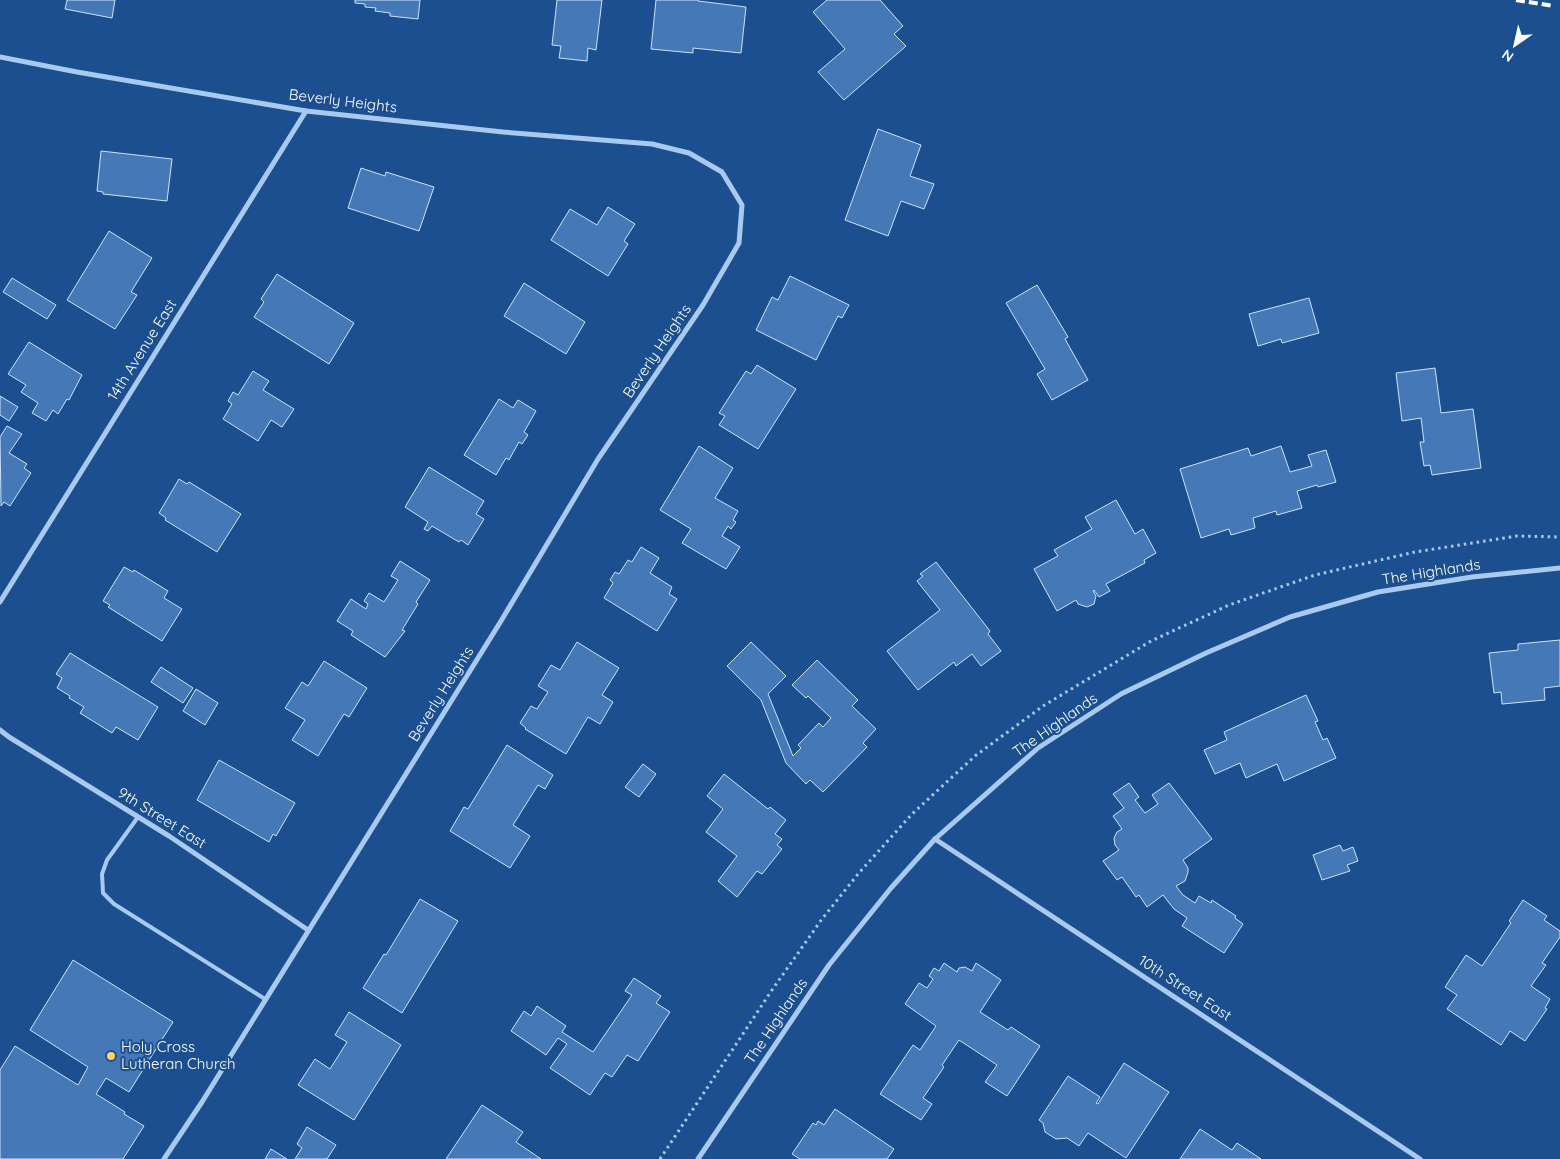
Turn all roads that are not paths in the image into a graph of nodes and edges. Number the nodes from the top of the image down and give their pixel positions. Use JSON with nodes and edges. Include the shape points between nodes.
{"nodes":[{"id":1,"x":0,"y":57,"type":"edge"},
{"id":2,"x":306,"y":111,"type":"junction"},
{"id":3,"x":1560,"y":568,"type":"edge"},
{"id":4,"x":0,"y":602,"type":"edge"},
{"id":5,"x":0,"y":730,"type":"edge"},
{"id":6,"x":138,"y":817,"type":"junction"},
{"id":7,"x":935,"y":839,"type":"junction"},
{"id":8,"x":308,"y":930,"type":"junction"},
{"id":9,"x":265,"y":999,"type":"junction"},
{"id":10,"x":164,"y":1159,"type":"edge"},
{"id":11,"x":698,"y":1159,"type":"edge"},
{"id":12,"x":1420,"y":1159,"type":"edge"}],
"edges":[{"from":1,"to":2,"type":"street","name":"Beverly Heights"},
{"from":2,"to":4,"type":"street","name":"14th Avenue East"},
{"from":2,"to":8,"type":"street","name":"Beverly Heights","via":[[661,146],[689,153],[722,172],[742,205],[739,243],[703,305],[598,459]]},
{"from":3,"to":7,"type":"street","name":"The Highlands","via":[[1472,577],[1378,592],[1290,618],[1206,652],[1121,694],[1038,748]]},
{"from":5,"to":6,"type":"street","name":"9th Street East"},
{"from":6,"to":8,"type":"street","name":"9th Street East"},
{"from":6,"to":9,"type":"lane","via":[[107,860],[102,874],[102,893],[114,904]]},
{"from":7,"to":11,"type":"street","name":"The Highlands","via":[[829,965]]},
{"from":7,"to":12,"type":"street","name":"10th Street East"},
{"from":8,"to":9,"type":"street","name":"Beverly Heights"},
{"from":9,"to":10,"type":"street","name":"Beverly Heights"}]}
